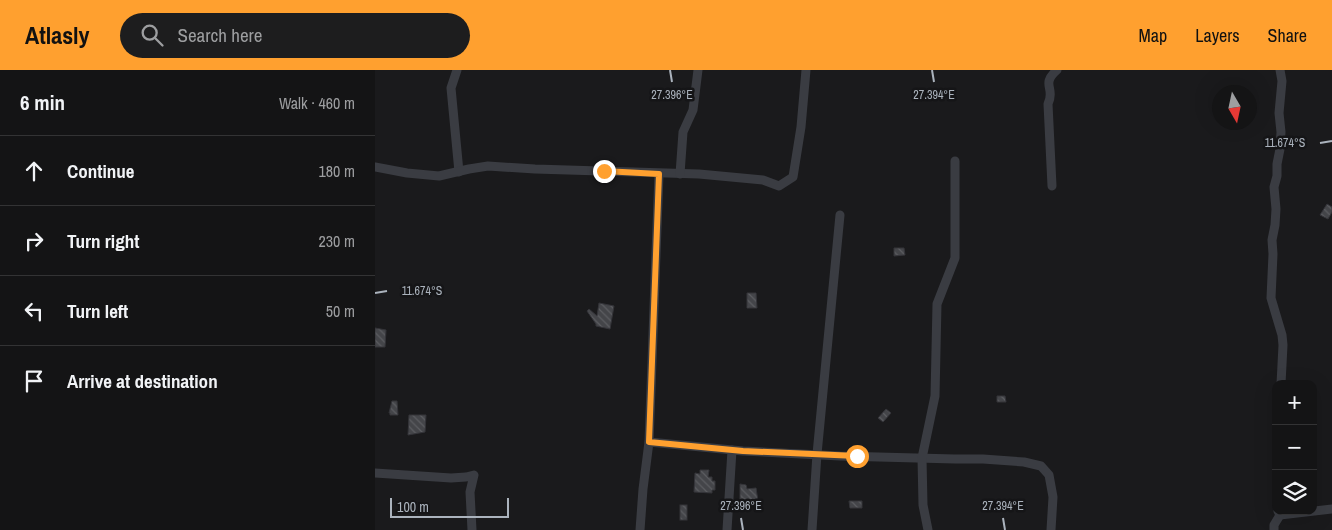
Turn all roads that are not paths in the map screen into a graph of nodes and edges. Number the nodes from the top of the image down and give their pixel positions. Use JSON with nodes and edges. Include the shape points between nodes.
{"nodes":[{"id":1,"x":457,"y":70,"type":"edge"},
{"id":2,"x":698,"y":70,"type":"edge"},
{"id":3,"x":806,"y":70,"type":"edge"},
{"id":4,"x":1057,"y":70,"type":"edge"},
{"id":5,"x":1281,"y":70,"type":"edge"},
{"id":6,"x":955,"y":161,"type":"dead end"},
{"id":7,"x":375,"y":167,"type":"edge"},
{"id":8,"x":459,"y":172,"type":"junction"},
{"id":9,"x":659,"y":174,"type":"junction"},
{"id":10,"x":680,"y":174,"type":"junction"},
{"id":11,"x":1052,"y":186,"type":"dead end"},
{"id":12,"x":839,"y":215,"type":"dead end"},
{"id":13,"x":1281,"y":380,"type":"edge"},
{"id":14,"x":649,"y":442,"type":"junction"},
{"id":15,"x":732,"y":450,"type":"junction"},
{"id":16,"x":817,"y":454,"type":"junction"},
{"id":17,"x":922,"y":458,"type":"junction"},
{"id":18,"x":375,"y":473,"type":"edge"},
{"id":19,"x":1332,"y":509,"type":"edge"},
{"id":20,"x":1317,"y":510,"type":"edge"},
{"id":21,"x":1278,"y":515,"type":"edge"},
{"id":22,"x":472,"y":530,"type":"edge"},
{"id":23,"x":641,"y":530,"type":"edge"},
{"id":24,"x":727,"y":530,"type":"edge"},
{"id":25,"x":812,"y":530,"type":"edge"},
{"id":26,"x":929,"y":530,"type":"edge"},
{"id":27,"x":1051,"y":530,"type":"edge"},
{"id":28,"x":1274,"y":530,"type":"edge"}],
"edges":[{"from":1,"to":8,"type":"street","via":[[451,88]]},
{"from":2,"to":10,"type":"street","via":[[693,110],[683,132]]},
{"from":3,"to":10,"type":"street","via":[[793,177],[779,186],[763,180]]},
{"from":4,"to":11,"type":"street","via":[[1048,81]]},
{"from":5,"to":13,"type":"street","via":[[1281,132],[1274,187],[1271,298],[1282,335]]},
{"from":6,"to":17,"type":"street","via":[[955,258],[937,304],[935,396]]},
{"from":7,"to":8,"type":"street","via":[[439,176]]},
{"from":8,"to":9,"type":"street","via":[[488,166]]},
{"from":9,"to":10,"type":"street"},
{"from":9,"to":14,"type":"street"},
{"from":12,"to":16,"type":"street"},
{"from":14,"to":15,"type":"street"},
{"from":14,"to":23,"type":"street"},
{"from":15,"to":16,"type":"street"},
{"from":15,"to":24,"type":"street"},
{"from":16,"to":17,"type":"street"},
{"from":16,"to":25,"type":"street"},
{"from":17,"to":26,"type":"street","via":[[923,505]]},
{"from":17,"to":27,"type":"street","via":[[983,458],[1041,466],[1049,476],[1053,497]]},
{"from":18,"to":22,"type":"street","via":[[451,478],[474,475]]},
{"from":19,"to":20,"type":"street"},
{"from":21,"to":28,"type":"street"}]}
